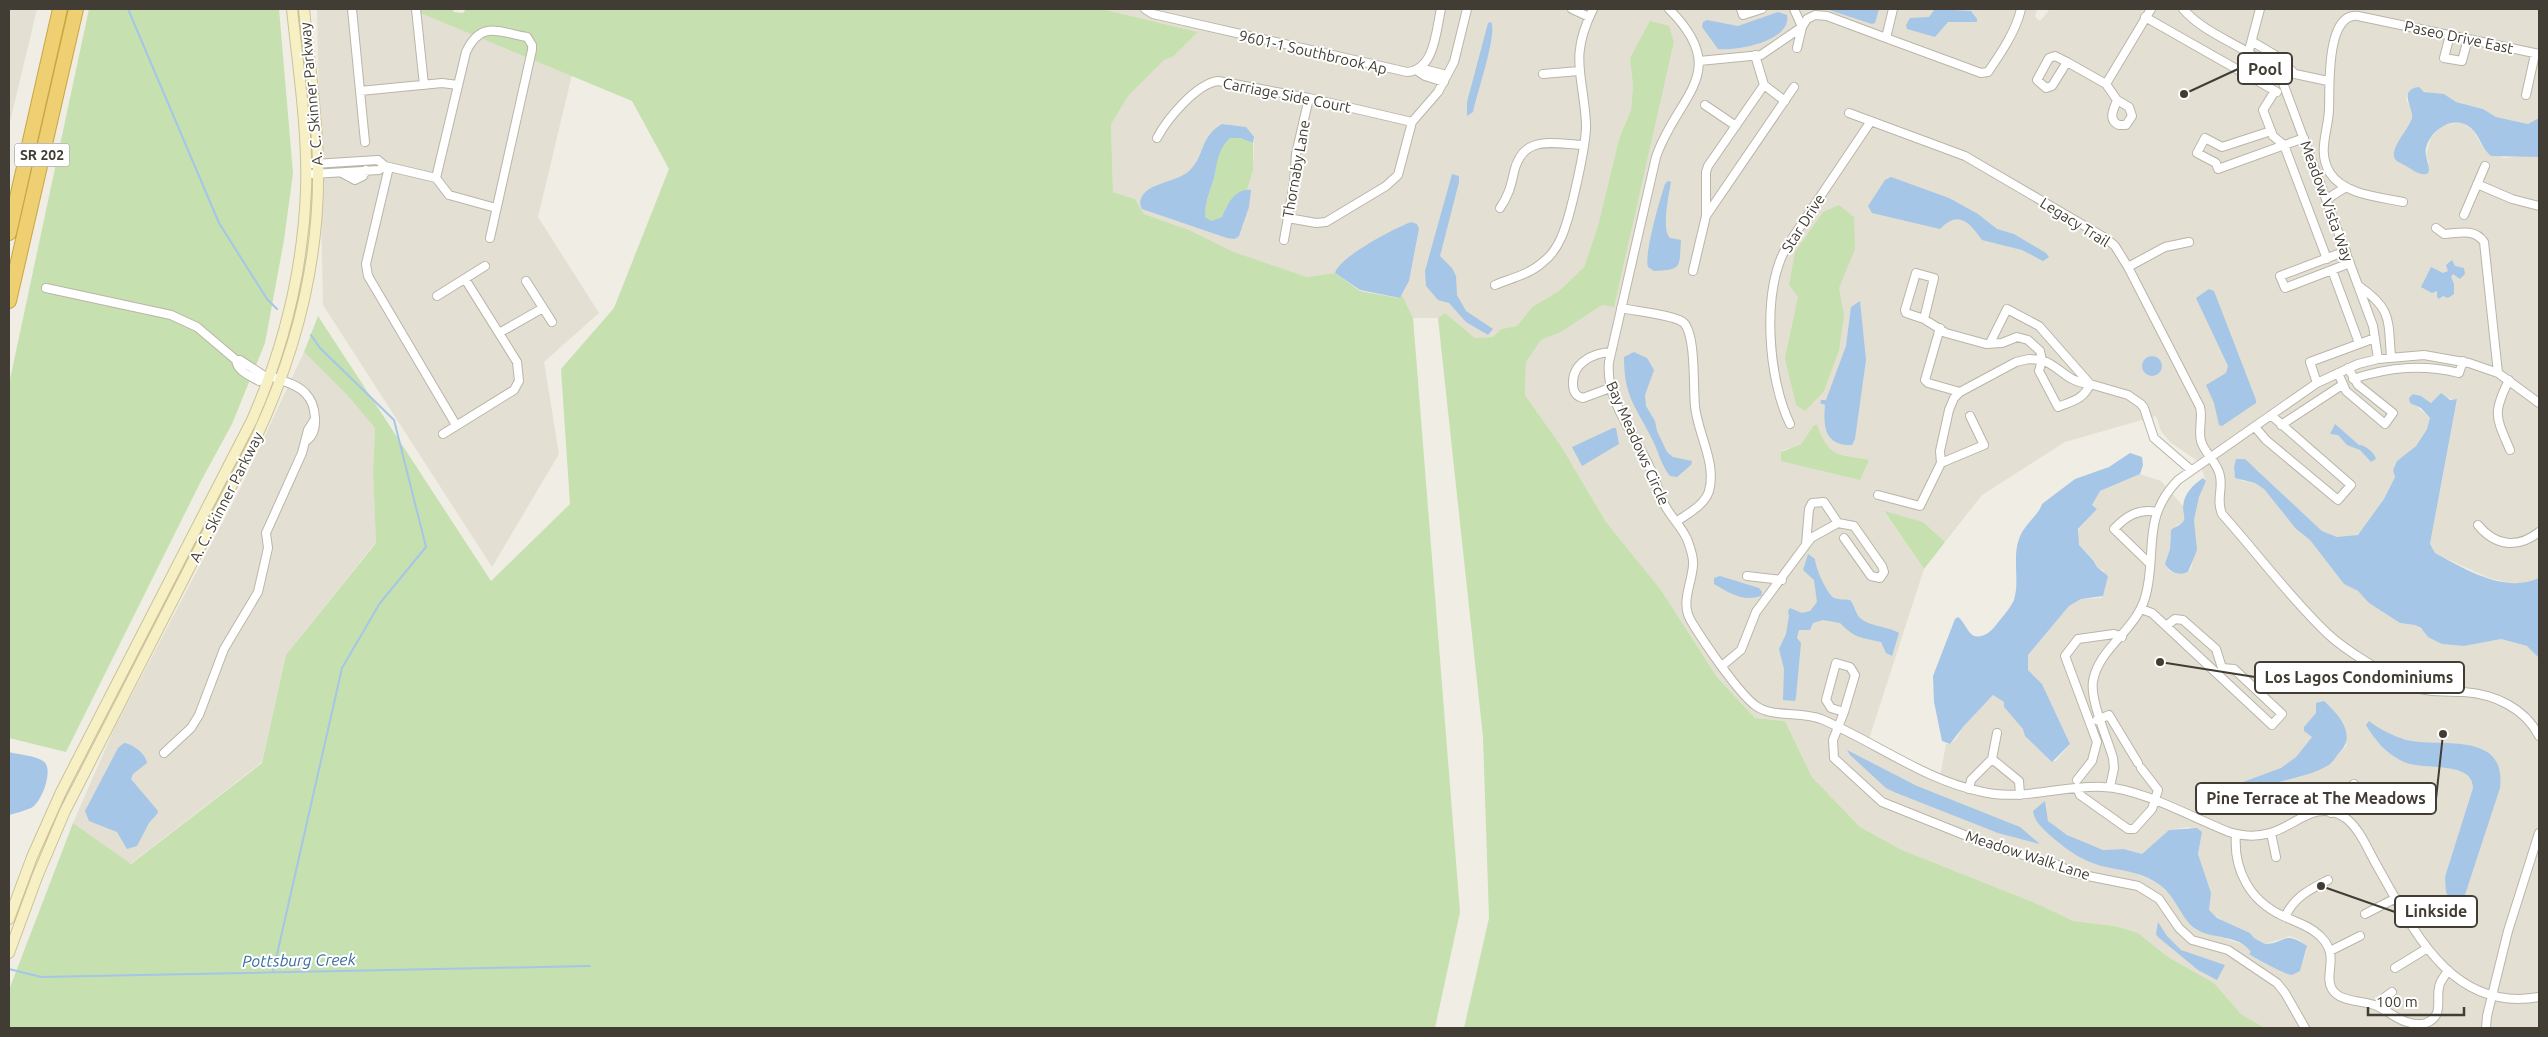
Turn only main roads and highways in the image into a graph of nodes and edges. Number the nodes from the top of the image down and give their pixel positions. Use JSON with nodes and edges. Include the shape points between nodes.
{"nodes":[{"id":1,"x":60,"y":9,"type":"edge"},
{"id":2,"x":76,"y":9,"type":"edge"},
{"id":3,"x":292,"y":9,"type":"edge"},
{"id":4,"x":304,"y":9,"type":"edge"},
{"id":5,"x":9,"y":233,"type":"edge"},
{"id":6,"x":9,"y":301,"type":"edge"},
{"id":7,"x":9,"y":919,"type":"edge"},
{"id":8,"x":9,"y":953,"type":"edge"}],
"edges":[{"from":1,"to":5,"type":"highway","number":"SR 202"},
{"from":2,"to":6,"type":"highway","number":"SR 202"},
{"from":3,"to":7,"type":"main road","name":"A. C. Skinner Parkway","via":[[306,169],[299,261],[288,317],[241,442],[61,792]]},
{"from":4,"to":8,"type":"main road","name":"A. C. Skinner Parkway","via":[[318,169],[308,283],[297,329],[281,380],[255,440],[65,811]]}]}
